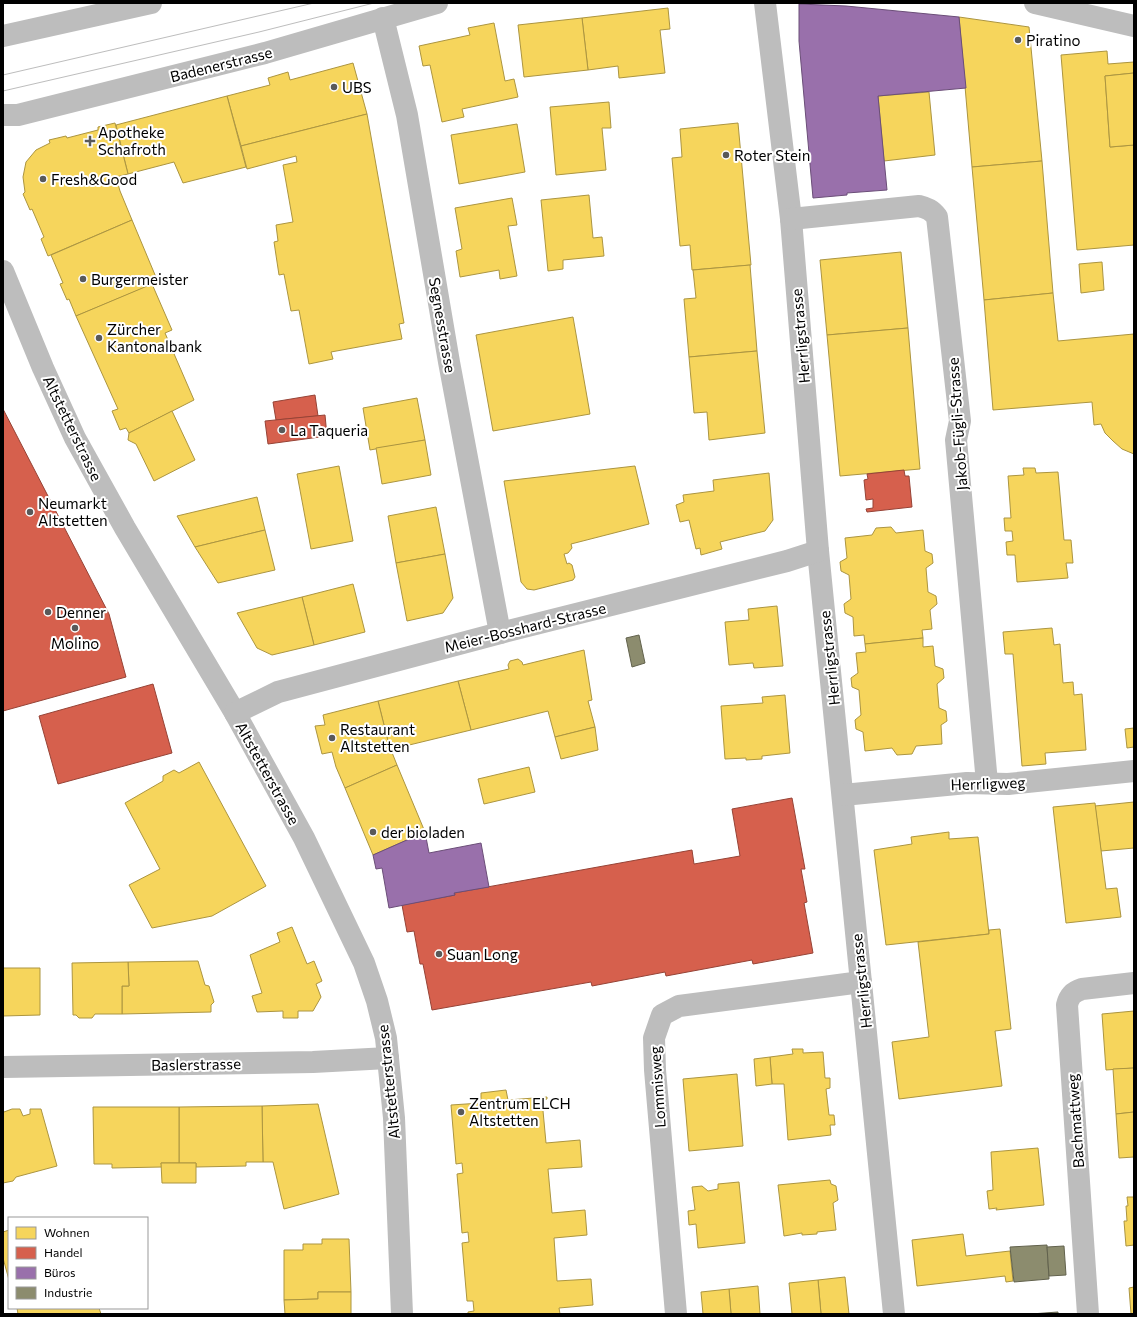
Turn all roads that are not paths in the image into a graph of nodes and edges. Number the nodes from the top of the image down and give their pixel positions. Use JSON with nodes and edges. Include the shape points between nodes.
{"nodes":[{"id":1,"x":151,"y":3,"type":"edge"},
{"id":2,"x":437,"y":3,"type":"edge"},
{"id":3,"x":765,"y":3,"type":"edge"},
{"id":4,"x":1035,"y":3,"type":"edge"},
{"id":5,"x":383,"y":18,"type":"junction"},
{"id":6,"x":1134,"y":26,"type":"edge"},
{"id":7,"x":3,"y":36,"type":"edge"},
{"id":8,"x":3,"y":115,"type":"edge"},
{"id":9,"x":791,"y":219,"type":"junction"},
{"id":10,"x":3,"y":271,"type":"edge"},
{"id":11,"x":818,"y":551,"type":"junction"},
{"id":12,"x":500,"y":633,"type":"junction"},
{"id":13,"x":235,"y":713,"type":"junction"},
{"id":14,"x":1134,"y":771,"type":"edge"},
{"id":15,"x":987,"y":782,"type":"junction"},
{"id":16,"x":843,"y":795,"type":"junction"},
{"id":17,"x":861,"y":982,"type":"junction"},
{"id":18,"x":1134,"y":983,"type":"edge"},
{"id":19,"x":388,"y":1058,"type":"junction"},
{"id":20,"x":3,"y":1067,"type":"edge"},
{"id":21,"x":402,"y":1314,"type":"edge"},
{"id":22,"x":676,"y":1314,"type":"edge"},
{"id":23,"x":894,"y":1314,"type":"edge"},
{"id":24,"x":1088,"y":1314,"type":"edge"}],
"edges":[{"from":1,"to":7,"type":"street"},
{"from":2,"to":5,"type":"street","name":"Badenerstrasse"},
{"from":3,"to":9,"type":"street","name":"Herrligstrasse"},
{"from":4,"to":6,"type":"street"},
{"from":5,"to":8,"type":"street","name":"Badenerstrasse","via":[[258,55],[18,115]]},
{"from":5,"to":12,"type":"street","name":"Segnesstrasse","via":[[407,115],[449,362]]},
{"from":9,"to":11,"type":"street","name":"Herrligstrasse"},
{"from":9,"to":15,"type":"street","name":"Jakob-Fügli-Strasse","via":[[919,206],[927,208],[937,217],[960,421],[956,440]]},
{"from":10,"to":13,"type":"street","name":"Altstetterstrasse","via":[[75,438],[125,528]]},
{"from":11,"to":12,"type":"street","name":"Meier-Bosshard-Strasse"},
{"from":11,"to":16,"type":"street","name":"Herrligstrasse"},
{"from":12,"to":13,"type":"street","name":"Meier-Bosshard-Strasse","via":[[278,692]]},
{"from":13,"to":19,"type":"street","name":"Altstetterstrasse","via":[[304,838],[364,962],[377,1001]]},
{"from":14,"to":15,"type":"street","name":"Herrligweg","via":[[1008,784]]},
{"from":15,"to":16,"type":"street","name":"Herrligweg"},
{"from":16,"to":17,"type":"street","name":"Herrligstrasse"},
{"from":17,"to":22,"type":"street","name":"Lommisweg","via":[[679,1006],[662,1015],[654,1038],[655,1070]]},
{"from":17,"to":23,"type":"street","name":"Herrligstrasse"},
{"from":18,"to":24,"type":"street","name":"Bachmattweg","via":[[1082,989],[1071,995],[1067,1005]]},
{"from":19,"to":20,"type":"street","name":"Baslerstrasse","via":[[307,1062]]},
{"from":19,"to":21,"type":"street","name":"Altstetterstrasse","via":[[394,1118]]}]}
